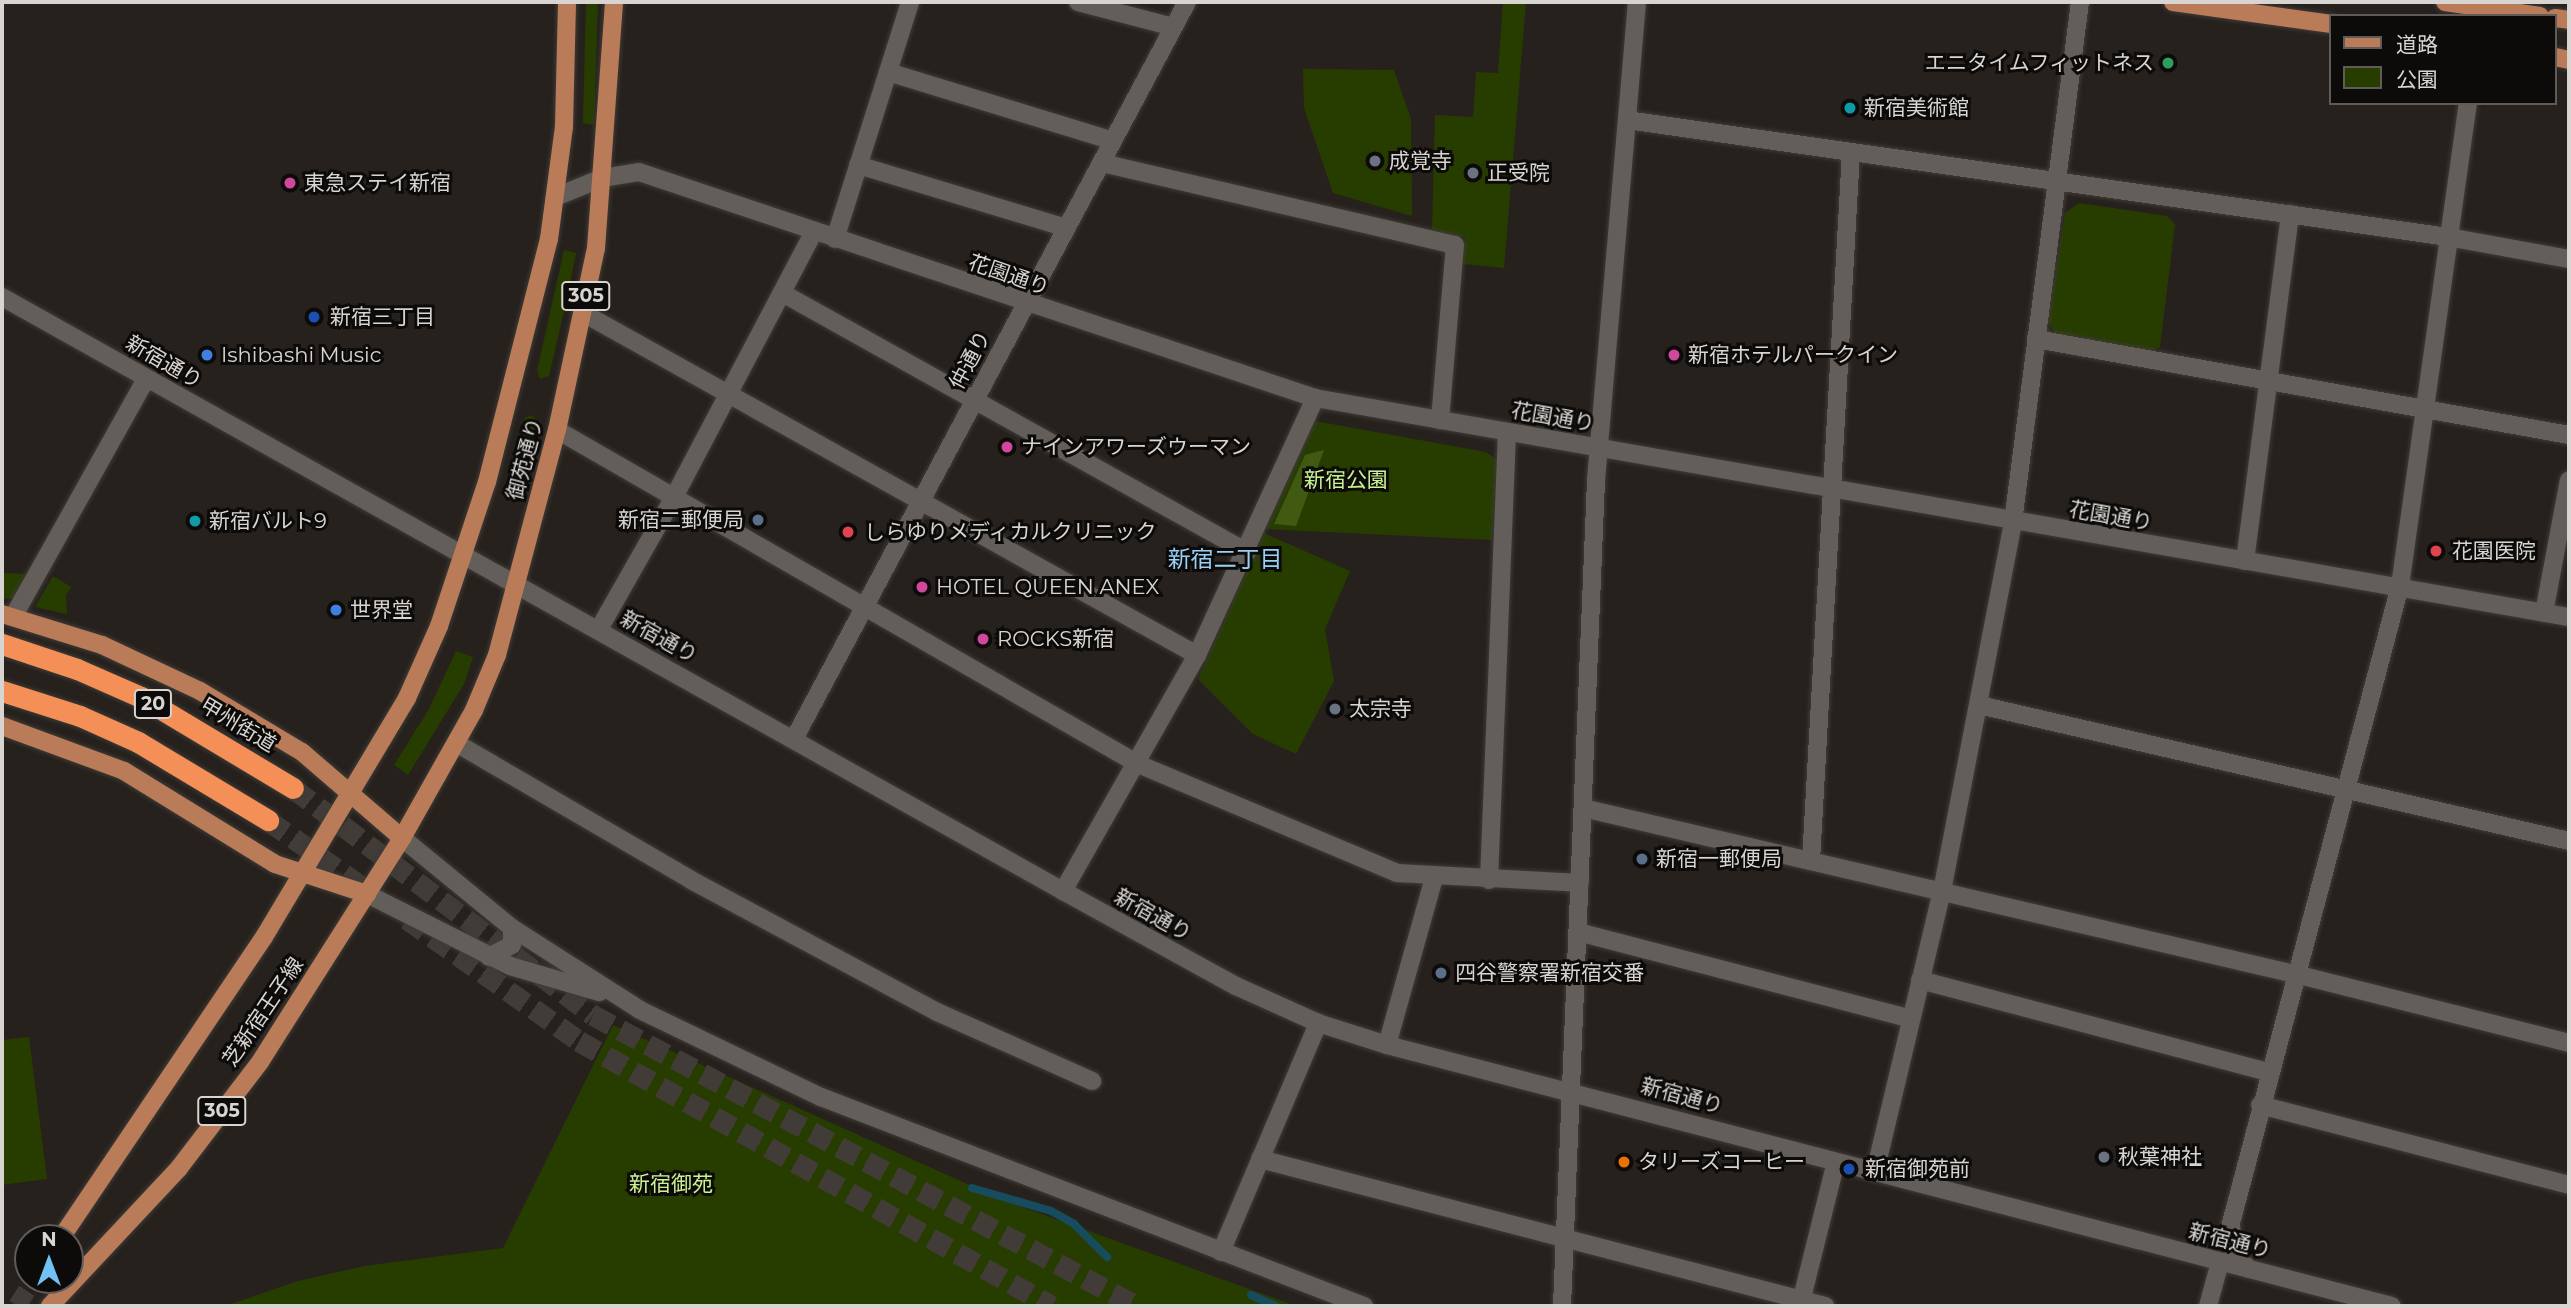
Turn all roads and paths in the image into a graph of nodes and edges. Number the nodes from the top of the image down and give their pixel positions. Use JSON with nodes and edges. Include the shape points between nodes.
{"nodes":[{"id":1,"x":567,"y":2,"type":"edge"},
{"id":2,"x":614,"y":2,"type":"edge"},
{"id":3,"x":910,"y":2,"type":"edge"},
{"id":4,"x":1078,"y":2,"type":"edge"},
{"id":5,"x":1186,"y":2,"type":"edge"},
{"id":6,"x":1637,"y":2,"type":"edge"},
{"id":7,"x":2080,"y":2,"type":"edge"},
{"id":8,"x":2173,"y":2,"type":"edge"},
{"id":9,"x":1113,"y":7,"type":"edge"},
{"id":10,"x":2455,"y":7,"type":"edge"},
{"id":11,"x":2521,"y":14,"type":"edge"},
{"id":12,"x":2330,"y":24,"type":"edge"},
{"id":13,"x":1173,"y":27,"type":"junction"},
{"id":14,"x":888,"y":72,"type":"junction"},
{"id":15,"x":2468,"y":105,"type":"edge"},
{"id":16,"x":1627,"y":120,"type":"junction"},
{"id":17,"x":1114,"y":141,"type":"junction"},
{"id":18,"x":1851,"y":152,"type":"junction"},
{"id":19,"x":1102,"y":163,"type":"junction"},
{"id":20,"x":858,"y":165,"type":"junction"},
{"id":21,"x":603,"y":178,"type":"junction"},
{"id":22,"x":2056,"y":181,"type":"junction"},
{"id":23,"x":558,"y":196,"type":"junction"},
{"id":24,"x":2290,"y":214,"type":"junction"},
{"id":25,"x":1067,"y":228,"type":"junction"},
{"id":26,"x":814,"y":232,"type":"junction"},
{"id":27,"x":2448,"y":237,"type":"junction"},
{"id":28,"x":835,"y":239,"type":"junction"},
{"id":29,"x":2569,"y":259,"type":"edge"},
{"id":30,"x":784,"y":294,"type":"junction"},
{"id":31,"x":2,"y":297,"type":"edge"},
{"id":32,"x":1026,"y":305,"type":"junction"},
{"id":33,"x":583,"y":313,"type":"junction"},
{"id":34,"x":2036,"y":340,"type":"junction"},
{"id":35,"x":146,"y":379,"type":"junction"},
{"id":36,"x":2271,"y":381,"type":"junction"},
{"id":37,"x":730,"y":393,"type":"junction"},
{"id":38,"x":1315,"y":398,"type":"junction"},
{"id":39,"x":975,"y":400,"type":"junction"},
{"id":40,"x":2425,"y":408,"type":"junction"},
{"id":41,"x":1440,"y":420,"type":"junction"},
{"id":42,"x":556,"y":430,"type":"junction"},
{"id":43,"x":1507,"y":432,"type":"junction"},
{"id":44,"x":2569,"y":435,"type":"edge"},
{"id":45,"x":1598,"y":449,"type":"junction"},
{"id":46,"x":2569,"y":480,"type":"edge"},
{"id":47,"x":1832,"y":491,"type":"junction"},
{"id":48,"x":674,"y":497,"type":"junction"},
{"id":49,"x":922,"y":499,"type":"junction"},
{"id":50,"x":2013,"y":522,"type":"junction"},
{"id":51,"x":1247,"y":552,"type":"junction"},
{"id":52,"x":462,"y":556,"type":"junction"},
{"id":53,"x":2245,"y":561,"type":"junction"},
{"id":54,"x":516,"y":583,"type":"junction"},
{"id":55,"x":2400,"y":586,"type":"junction"},
{"id":56,"x":865,"y":607,"type":"junction"},
{"id":57,"x":2544,"y":612,"type":"junction"},
{"id":58,"x":8,"y":616,"type":"edge"},
{"id":59,"x":2569,"y":617,"type":"edge"},
{"id":60,"x":599,"y":629,"type":"junction"},
{"id":61,"x":2,"y":644,"type":"edge"},
{"id":62,"x":1197,"y":654,"type":"junction"},
{"id":63,"x":2,"y":691,"type":"edge"},
{"id":64,"x":1979,"y":705,"type":"junction"},
{"id":65,"x":2,"y":726,"type":"edge"},
{"id":66,"x":794,"y":739,"type":"junction"},
{"id":67,"x":456,"y":743,"type":"junction"},
{"id":68,"x":1138,"y":764,"type":"junction"},
{"id":69,"x":2348,"y":787,"type":"junction"},
{"id":70,"x":293,"y":788,"type":"tunnel mouth"},
{"id":71,"x":350,"y":792,"type":"junction"},
{"id":72,"x":1583,"y":808,"type":"junction"},
{"id":73,"x":268,"y":820,"type":"tunnel mouth"},
{"id":74,"x":402,"y":838,"type":"junction"},
{"id":75,"x":2569,"y":841,"type":"edge"},
{"id":76,"x":1811,"y":861,"type":"junction"},
{"id":77,"x":300,"y":873,"type":"junction"},
{"id":78,"x":1434,"y":878,"type":"junction"},
{"id":79,"x":1489,"y":880,"type":"junction"},
{"id":80,"x":1580,"y":883,"type":"junction"},
{"id":81,"x":1063,"y":891,"type":"junction"},
{"id":82,"x":1942,"y":891,"type":"junction"},
{"id":83,"x":367,"y":894,"type":"junction"},
{"id":84,"x":512,"y":928,"type":"junction"},
{"id":85,"x":1578,"y":932,"type":"junction"},
{"id":86,"x":489,"y":957,"type":"junction"},
{"id":87,"x":2299,"y":975,"type":"junction"},
{"id":88,"x":1920,"y":980,"type":"junction"},
{"id":89,"x":625,"y":1001,"type":"junction"},
{"id":90,"x":1911,"y":1019,"type":"junction"},
{"id":91,"x":1318,"y":1023,"type":"junction"},
{"id":92,"x":2569,"y":1043,"type":"edge"},
{"id":93,"x":1387,"y":1045,"type":"junction"},
{"id":94,"x":2271,"y":1073,"type":"junction"},
{"id":95,"x":1092,"y":1081,"type":"dead end"},
{"id":96,"x":1572,"y":1091,"type":"junction"},
{"id":97,"x":2260,"y":1105,"type":"junction"},
{"id":98,"x":1260,"y":1159,"type":"junction"},
{"id":99,"x":1836,"y":1163,"type":"junction"},
{"id":100,"x":1875,"y":1172,"type":"junction"},
{"id":101,"x":2569,"y":1185,"type":"edge"},
{"id":102,"x":70,"y":1224,"type":"edge"},
{"id":103,"x":1565,"y":1239,"type":"junction"},
{"id":104,"x":1221,"y":1252,"type":"junction"},
{"id":105,"x":2220,"y":1262,"type":"junction"},
{"id":106,"x":2249,"y":1269,"type":"junction"},
{"id":107,"x":1801,"y":1303,"type":"edge"},
{"id":108,"x":50,"y":1306,"type":"edge"},
{"id":109,"x":1364,"y":1306,"type":"edge"},
{"id":110,"x":1562,"y":1306,"type":"edge"},
{"id":111,"x":1825,"y":1306,"type":"edge"},
{"id":112,"x":2208,"y":1306,"type":"edge"},
{"id":113,"x":2392,"y":1306,"type":"edge"}],
"edges":[{"from":1,"to":23,"type":"main road","name":"御苑通り","number":"305"},
{"from":2,"to":21,"type":"main road","name":"御苑通り","number":"305"},
{"from":3,"to":14,"type":"street"},
{"from":4,"to":9,"type":"street"},
{"from":5,"to":13,"type":"street","name":"仲通り"},
{"from":6,"to":16,"type":"street"},
{"from":7,"to":22,"type":"street"},
{"from":8,"to":12,"type":"main road"},
{"from":9,"to":13,"type":"street"},
{"from":10,"to":11,"type":"main road"},
{"from":13,"to":17,"type":"street","name":"仲通り"},
{"from":14,"to":17,"type":"street"},
{"from":14,"to":20,"type":"street"},
{"from":15,"to":27,"type":"street"},
{"from":16,"to":18,"type":"street"},
{"from":16,"to":45,"type":"street"},
{"from":17,"to":19,"type":"street","name":"仲通り"},
{"from":18,"to":22,"type":"street"},
{"from":18,"to":47,"type":"street"},
{"from":19,"to":25,"type":"street","name":"仲通り"},
{"from":19,"to":41,"type":"street","via":[[1455,245]]},
{"from":20,"to":25,"type":"street"},
{"from":20,"to":28,"type":"street"},
{"from":21,"to":23,"type":"street","name":"花園通り"},
{"from":21,"to":26,"type":"street","name":"花園通り","via":[[639,172]]},
{"from":21,"to":33,"type":"main road","name":"御苑通り","number":"305"},
{"from":22,"to":24,"type":"street"},
{"from":22,"to":34,"type":"street"},
{"from":23,"to":52,"type":"main road","name":"御苑通り","number":"305","via":[[510,400]]},
{"from":24,"to":27,"type":"street"},
{"from":24,"to":36,"type":"street"},
{"from":25,"to":32,"type":"street","name":"仲通り"},
{"from":26,"to":28,"type":"street","name":"花園通り"},
{"from":26,"to":30,"type":"street"},
{"from":27,"to":29,"type":"street"},
{"from":27,"to":40,"type":"street"},
{"from":28,"to":32,"type":"street","name":"花園通り"},
{"from":30,"to":37,"type":"street"},
{"from":30,"to":39,"type":"street"},
{"from":31,"to":35,"type":"street","name":"新宿通り"},
{"from":32,"to":38,"type":"street","name":"花園通り"},
{"from":32,"to":39,"type":"street","name":"仲通り"},
{"from":33,"to":37,"type":"street"},
{"from":33,"to":42,"type":"main road","name":"御苑通り","number":"305"},
{"from":34,"to":36,"type":"street"},
{"from":34,"to":50,"type":"street"},
{"from":35,"to":52,"type":"street","name":"新宿通り"},
{"from":35,"to":58,"type":"street"},
{"from":36,"to":40,"type":"street"},
{"from":36,"to":53,"type":"street"},
{"from":37,"to":48,"type":"street"},
{"from":37,"to":49,"type":"street"},
{"from":38,"to":41,"type":"street","name":"花園通り"},
{"from":38,"to":51,"type":"street"},
{"from":39,"to":49,"type":"street","name":"仲通り"},
{"from":39,"to":51,"type":"street"},
{"from":40,"to":44,"type":"street"},
{"from":40,"to":55,"type":"street"},
{"from":41,"to":43,"type":"street","name":"花園通り"},
{"from":42,"to":48,"type":"street"},
{"from":42,"to":54,"type":"main road","name":"御苑通り","number":"305"},
{"from":43,"to":45,"type":"street","name":"花園通り"},
{"from":43,"to":79,"type":"street"},
{"from":45,"to":47,"type":"street","name":"花園通り"},
{"from":45,"to":72,"type":"street"},
{"from":46,"to":57,"type":"street"},
{"from":47,"to":50,"type":"street","name":"花園通り"},
{"from":47,"to":76,"type":"street"},
{"from":48,"to":56,"type":"street"},
{"from":48,"to":60,"type":"street"},
{"from":49,"to":56,"type":"street","name":"仲通り"},
{"from":49,"to":62,"type":"street"},
{"from":50,"to":53,"type":"street","name":"花園通り"},
{"from":50,"to":64,"type":"street"},
{"from":51,"to":62,"type":"street"},
{"from":52,"to":54,"type":"street","name":"新宿通り"},
{"from":52,"to":71,"type":"main road","name":"御苑通り","number":"305","via":[[423,664]]},
{"from":53,"to":55,"type":"street","name":"花園通り"},
{"from":54,"to":60,"type":"street","name":"新宿通り"},
{"from":54,"to":67,"type":"main road","name":"御苑通り","number":"305","via":[[497,654]]},
{"from":55,"to":57,"type":"street","name":"花園通り"},
{"from":55,"to":69,"type":"street"},
{"from":56,"to":66,"type":"street","name":"仲通り"},
{"from":56,"to":68,"type":"street"},
{"from":57,"to":59,"type":"street","name":"花園通り"},
{"from":58,"to":71,"type":"main road","via":[[102,645],[200,691],[302,752]]},
{"from":60,"to":66,"type":"street","name":"新宿通り"},
{"from":61,"to":70,"type":"highway","name":"甲州街道","number":"20","via":[[141,697]]},
{"from":62,"to":68,"type":"street"},
{"from":63,"to":73,"type":"highway","number":"20","via":[[138,741]]},
{"from":64,"to":69,"type":"street"},
{"from":64,"to":82,"type":"street"},
{"from":65,"to":77,"type":"main road","via":[[124,771],[262,857]]},
{"from":66,"to":81,"type":"street","name":"新宿通り"},
{"from":67,"to":74,"type":"main road","name":"御苑通り","number":"305"},
{"from":67,"to":95,"type":"street","via":[[691,880],[937,1013]]},
{"from":68,"to":78,"type":"street","via":[[1397,873]]},
{"from":68,"to":81,"type":"street"},
{"from":69,"to":75,"type":"street"},
{"from":69,"to":87,"type":"street"},
{"from":71,"to":74,"type":"main road"},
{"from":71,"to":77,"type":"main road","name":"御苑通り","number":"305"},
{"from":72,"to":76,"type":"street"},
{"from":72,"to":80,"type":"street"},
{"from":74,"to":83,"type":"main road","name":"御苑通り","number":"305"},
{"from":74,"to":84,"type":"street"},
{"from":76,"to":82,"type":"street"},
{"from":77,"to":83,"type":"main road"},
{"from":77,"to":102,"type":"main road","name":"芝新宿王子線","number":"305","via":[[264,937]]},
{"from":78,"to":79,"type":"street"},
{"from":78,"to":93,"type":"street"},
{"from":79,"to":80,"type":"street"},
{"from":80,"to":85,"type":"street"},
{"from":81,"to":91,"type":"street","name":"新宿通り","via":[[1237,986]]},
{"from":82,"to":87,"type":"street"},
{"from":82,"to":88,"type":"street"},
{"from":83,"to":86,"type":"street"},
{"from":83,"to":108,"type":"main road","name":"芝新宿王子線","number":"305","via":[[260,1062],[179,1168]]},
{"from":84,"to":86,"type":"street","via":[[512,945]]},
{"from":84,"to":89,"type":"street"},
{"from":85,"to":90,"type":"street"},
{"from":85,"to":96,"type":"street"},
{"from":86,"to":89,"type":"street"},
{"from":87,"to":92,"type":"street"},
{"from":87,"to":94,"type":"street"},
{"from":88,"to":90,"type":"street"},
{"from":88,"to":94,"type":"street"},
{"from":89,"to":104,"type":"street","via":[[821,1097]]},
{"from":90,"to":100,"type":"street"},
{"from":91,"to":93,"type":"street","name":"新宿通り"},
{"from":91,"to":98,"type":"street"},
{"from":93,"to":96,"type":"street","name":"新宿通り"},
{"from":94,"to":97,"type":"street"},
{"from":96,"to":99,"type":"street","name":"新宿通り"},
{"from":96,"to":103,"type":"street"},
{"from":97,"to":101,"type":"street"},
{"from":97,"to":106,"type":"street","via":[[2229,1236],[2234,1254]]},
{"from":98,"to":103,"type":"street"},
{"from":98,"to":104,"type":"street"},
{"from":99,"to":100,"type":"street","name":"新宿通り"},
{"from":99,"to":107,"type":"street"},
{"from":100,"to":105,"type":"street","name":"新宿通り"},
{"from":103,"to":107,"type":"street"},
{"from":103,"to":110,"type":"street"},
{"from":104,"to":109,"type":"street"},
{"from":105,"to":106,"type":"street","name":"新宿通り"},
{"from":105,"to":112,"type":"street"},
{"from":106,"to":113,"type":"street","name":"新宿通り"},
{"from":107,"to":111,"type":"street"}]}
